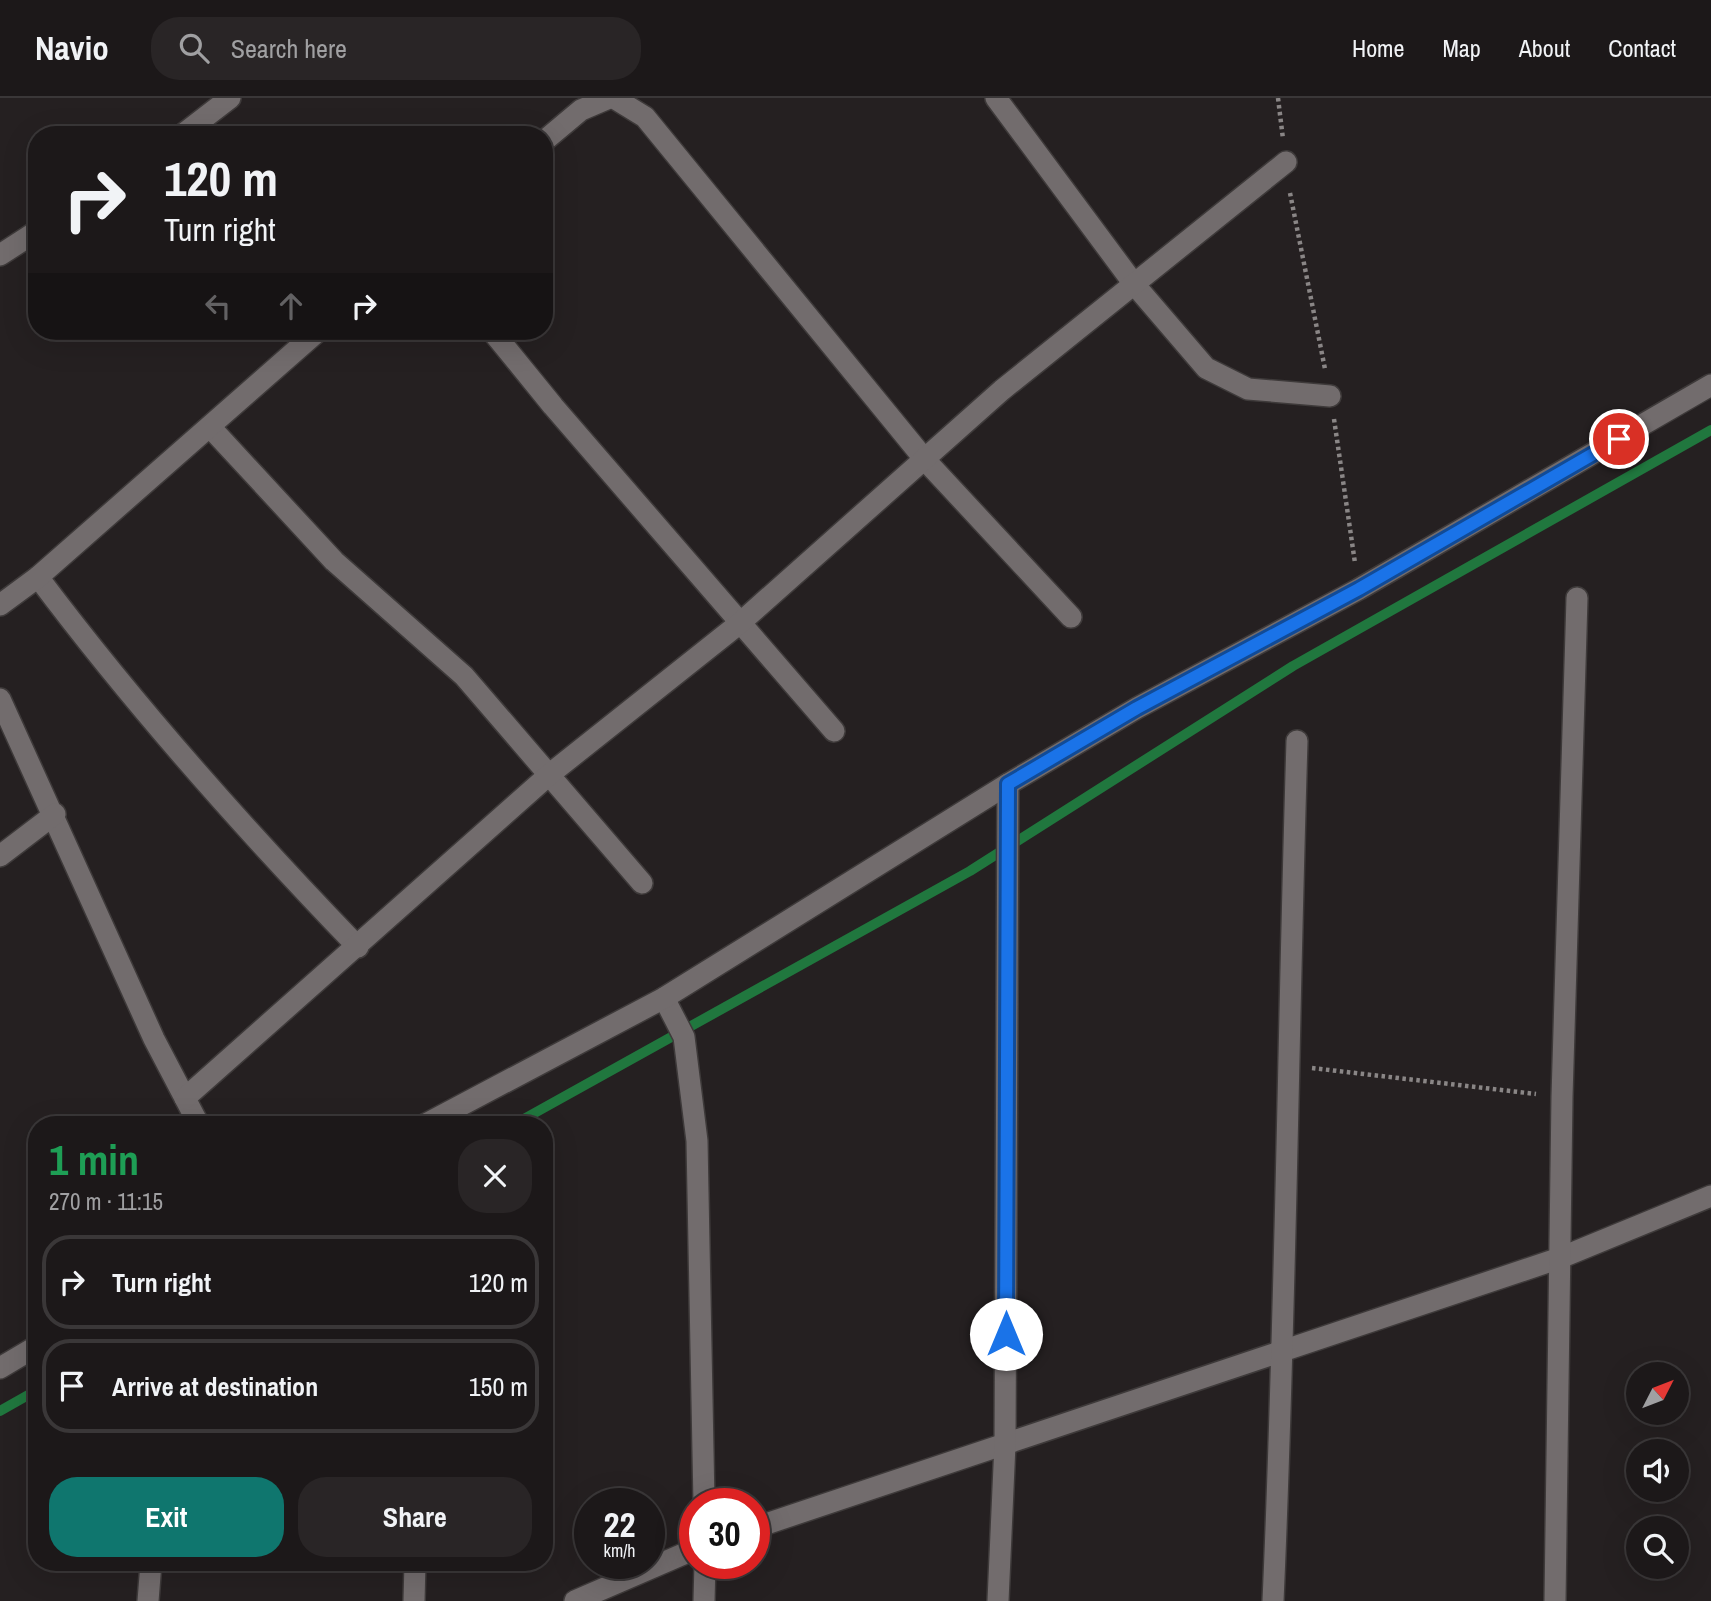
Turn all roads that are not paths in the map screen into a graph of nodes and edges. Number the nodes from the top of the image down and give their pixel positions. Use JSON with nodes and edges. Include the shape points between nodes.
{"nodes":[{"id":1,"x":230,"y":98,"type":"edge"},
{"id":2,"x":609,"y":98,"type":"edge"},
{"id":3,"x":614,"y":98,"type":"edge"},
{"id":4,"x":996,"y":98,"type":"edge"},
{"id":5,"x":194,"y":126,"type":"edge"},
{"id":6,"x":553,"y":133,"type":"edge"},
{"id":7,"x":1286,"y":162,"type":"road end"},
{"id":8,"x":28,"y":237,"type":"edge"},
{"id":9,"x":0,"y":255,"type":"edge"},
{"id":10,"x":1133,"y":284,"type":"junction"},
{"id":11,"x":308,"y":340,"type":"edge"},
{"id":12,"x":500,"y":340,"type":"edge"},
{"id":13,"x":1711,"y":385,"type":"edge"},
{"id":14,"x":1330,"y":397,"type":"road end"},
{"id":15,"x":211,"y":428,"type":"junction"},
{"id":16,"x":926,"y":461,"type":"junction"},
{"id":17,"x":38,"y":577,"type":"junction"},
{"id":18,"x":1577,"y":598,"type":"dead end"},
{"id":19,"x":0,"y":605,"type":"edge"},
{"id":20,"x":1071,"y":617,"type":"dead end"},
{"id":21,"x":740,"y":623,"type":"junction"},
{"id":22,"x":0,"y":699,"type":"edge"},
{"id":23,"x":834,"y":731,"type":"dead end"},
{"id":24,"x":1297,"y":741,"type":"dead end"},
{"id":25,"x":550,"y":774,"type":"junction"},
{"id":26,"x":1008,"y":784,"type":"junction"},
{"id":27,"x":55,"y":814,"type":"junction"},
{"id":28,"x":0,"y":856,"type":"edge"},
{"id":29,"x":642,"y":883,"type":"dead end"},
{"id":30,"x":358,"y":947,"type":"junction"},
{"id":31,"x":664,"y":998,"type":"junction"},
{"id":32,"x":185,"y":1098,"type":"junction"},
{"id":33,"x":194,"y":1116,"type":"edge"},
{"id":34,"x":444,"y":1116,"type":"edge"},
{"id":35,"x":1711,"y":1196,"type":"edge"},
{"id":36,"x":1560,"y":1258,"type":"junction"},
{"id":37,"x":28,"y":1351,"type":"edge"},
{"id":38,"x":1284,"y":1351,"type":"junction"},
{"id":39,"x":0,"y":1368,"type":"edge"},
{"id":40,"x":1005,"y":1444,"type":"junction"},
{"id":41,"x":704,"y":1488,"type":"edge"},
{"id":42,"x":770,"y":1523,"type":"edge"},
{"id":43,"x":679,"y":1556,"type":"edge"},
{"id":44,"x":150,"y":1571,"type":"edge"},
{"id":45,"x":415,"y":1571,"type":"edge"},
{"id":46,"x":705,"y":1579,"type":"edge"},
{"id":47,"x":148,"y":1601,"type":"edge"},
{"id":48,"x":414,"y":1601,"type":"edge"},
{"id":49,"x":575,"y":1601,"type":"edge"},
{"id":50,"x":704,"y":1601,"type":"edge"},
{"id":51,"x":998,"y":1601,"type":"edge"},
{"id":52,"x":1273,"y":1601,"type":"edge"},
{"id":53,"x":1555,"y":1601,"type":"edge"}],
"edges":[{"from":1,"to":5,"type":"street"},
{"from":2,"to":6,"type":"street","via":[[581,110]]},
{"from":3,"to":16,"type":"street","via":[[645,117]]},
{"from":4,"to":10,"type":"street"},
{"from":7,"to":10,"type":"street"},
{"from":8,"to":9,"type":"street"},
{"from":10,"to":14,"type":"street","via":[[1206,368],[1248,389]]},
{"from":10,"to":16,"type":"street","via":[[1002,390]]},
{"from":11,"to":15,"type":"street"},
{"from":12,"to":21,"type":"street"},
{"from":13,"to":26,"type":"street","via":[[1359,589],[1137,708]]},
{"from":15,"to":17,"type":"street"},
{"from":15,"to":25,"type":"street","via":[[334,561],[464,676]]},
{"from":16,"to":20,"type":"street"},
{"from":16,"to":21,"type":"street"},
{"from":17,"to":19,"type":"street"},
{"from":17,"to":30,"type":"street","via":[[172,740]]},
{"from":18,"to":36,"type":"street"},
{"from":21,"to":23,"type":"street"},
{"from":21,"to":25,"type":"street"},
{"from":22,"to":27,"type":"street"},
{"from":24,"to":38,"type":"street"},
{"from":25,"to":29,"type":"street"},
{"from":25,"to":30,"type":"street"},
{"from":26,"to":31,"type":"street"},
{"from":26,"to":40,"type":"street"},
{"from":27,"to":28,"type":"street"},
{"from":27,"to":32,"type":"street"},
{"from":30,"to":32,"type":"street"},
{"from":31,"to":34,"type":"street"},
{"from":31,"to":41,"type":"street","via":[[684,1037],[697,1141]]},
{"from":32,"to":33,"type":"street"},
{"from":35,"to":36,"type":"street"},
{"from":36,"to":38,"type":"street"},
{"from":36,"to":53,"type":"street"},
{"from":37,"to":39,"type":"street"},
{"from":38,"to":40,"type":"street"},
{"from":38,"to":52,"type":"street"},
{"from":40,"to":42,"type":"street"},
{"from":40,"to":51,"type":"street"},
{"from":43,"to":49,"type":"street"},
{"from":44,"to":47,"type":"street"},
{"from":45,"to":48,"type":"street"},
{"from":46,"to":50,"type":"street"}]}
